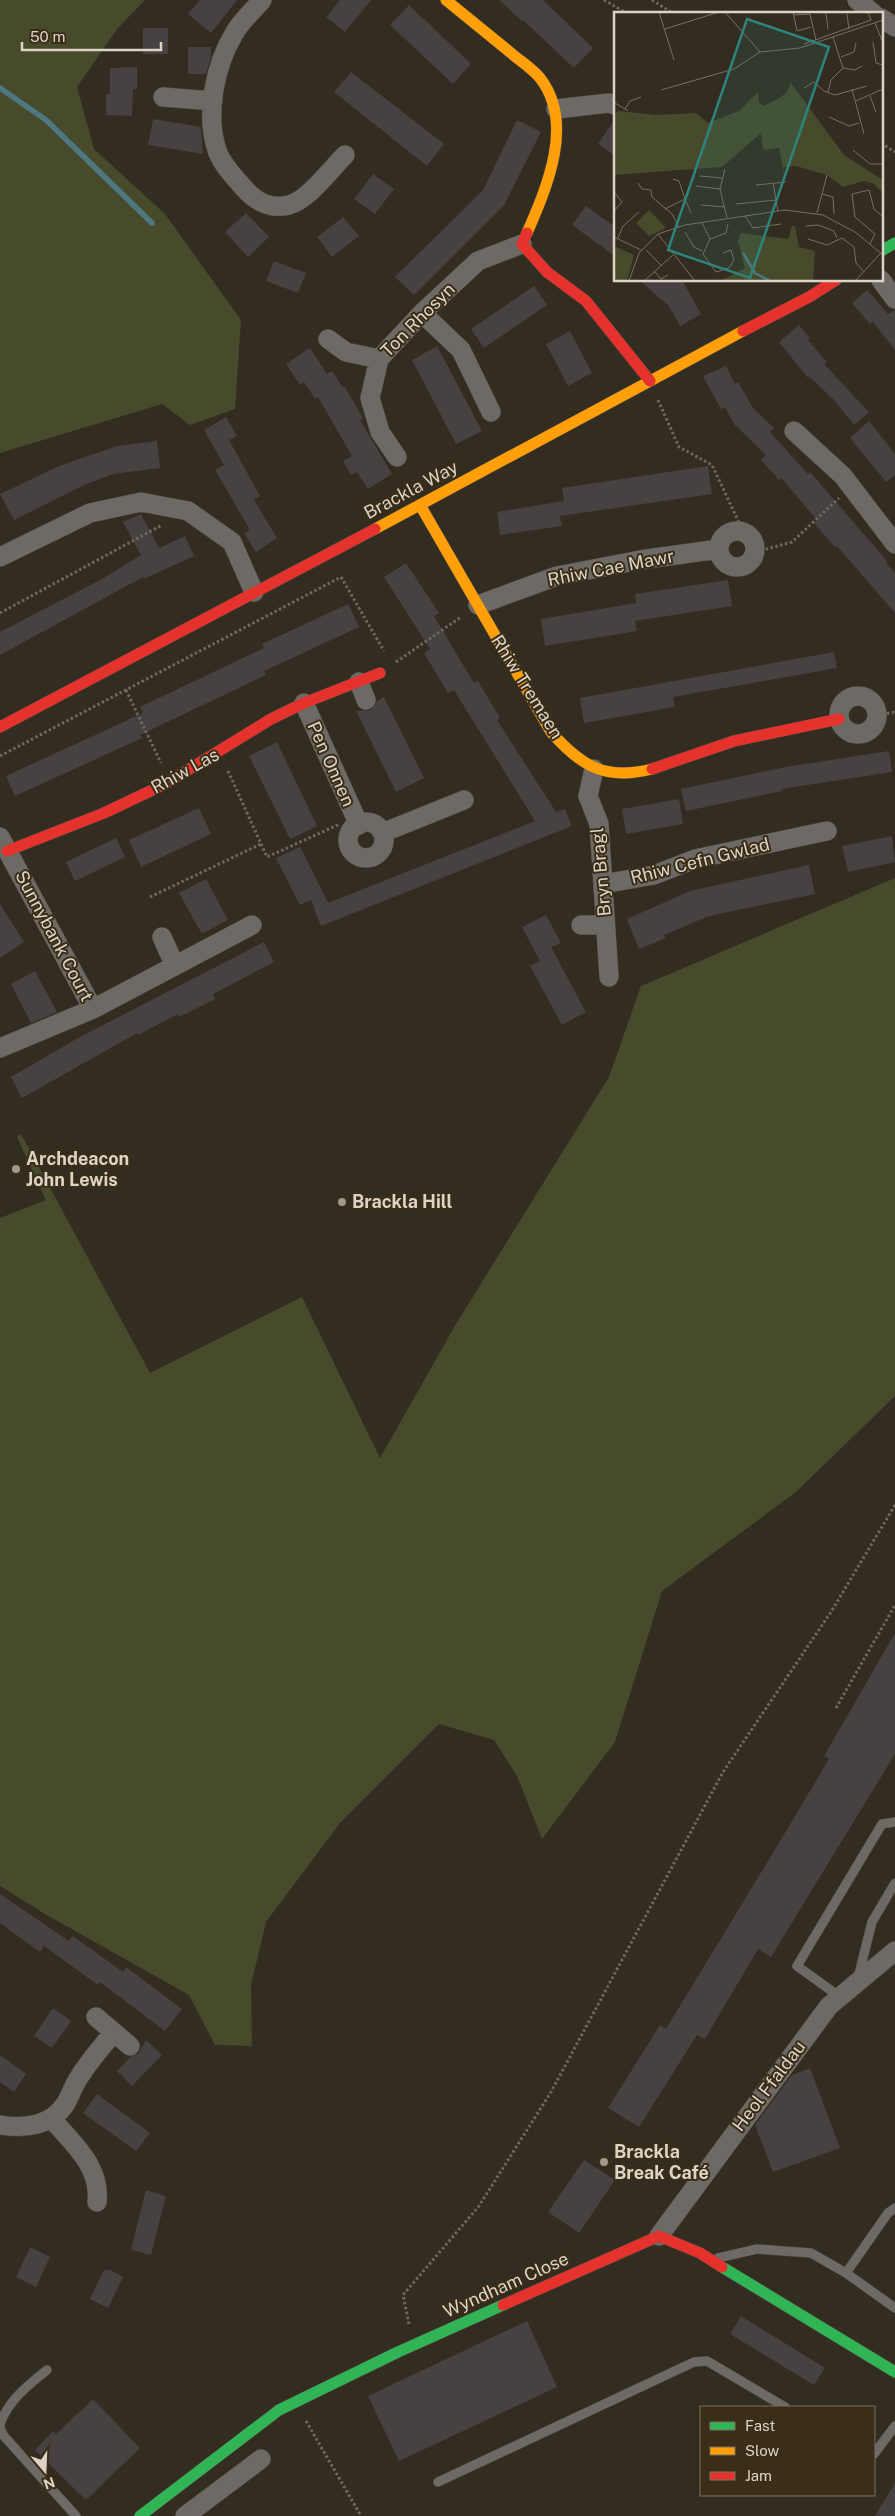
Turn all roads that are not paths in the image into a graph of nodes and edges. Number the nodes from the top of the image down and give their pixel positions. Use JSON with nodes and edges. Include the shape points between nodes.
{"nodes":[{"id":1,"x":262,"y":0,"type":"edge"},
{"id":2,"x":446,"y":0,"type":"edge"},
{"id":3,"x":857,"y":0,"type":"edge"},
{"id":4,"x":872,"y":12,"type":"edge"},
{"id":5,"x":882,"y":19,"type":"edge"},
{"id":6,"x":895,"y":27,"type":"edge"},
{"id":7,"x":163,"y":97,"type":"dead end"},
{"id":8,"x":214,"y":101,"type":"junction"},
{"id":9,"x":614,"y":105,"type":"edge"},
{"id":10,"x":556,"y":109,"type":"junction"},
{"id":11,"x":345,"y":155,"type":"dead end"},
{"id":12,"x":895,"y":243,"type":"edge"},
{"id":13,"x":522,"y":244,"type":"junction"},
{"id":14,"x":882,"y":251,"type":"edge"},
{"id":15,"x":834,"y":281,"type":"edge"},
{"id":16,"x":882,"y":281,"type":"edge"},
{"id":17,"x":895,"y":299,"type":"edge"},
{"id":18,"x":422,"y":313,"type":"junction"},
{"id":19,"x":328,"y":339,"type":"dead end"},
{"id":20,"x":378,"y":359,"type":"junction"},
{"id":21,"x":650,"y":381,"type":"junction"},
{"id":22,"x":491,"y":412,"type":"dead end"},
{"id":23,"x":794,"y":431,"type":"dead end"},
{"id":24,"x":397,"y":457,"type":"dead end"},
{"id":25,"x":420,"y":505,"type":"junction"},
{"id":26,"x":895,"y":544,"type":"edge"},
{"id":27,"x":719,"y":549,"type":"junction"},
{"id":28,"x":0,"y":556,"type":"edge"},
{"id":29,"x":254,"y":592,"type":"junction"},
{"id":30,"x":478,"y":605,"type":"junction"},
{"id":31,"x":380,"y":674,"type":"road end"},
{"id":32,"x":359,"y":682,"type":"junction"},
{"id":33,"x":366,"y":700,"type":"dead end"},
{"id":34,"x":304,"y":703,"type":"junction"},
{"id":35,"x":886,"y":713,"type":"edge"},
{"id":36,"x":839,"y":719,"type":"junction"},
{"id":37,"x":0,"y":727,"type":"edge"},
{"id":38,"x":594,"y":769,"type":"junction"},
{"id":39,"x":464,"y":800,"type":"dead end"},
{"id":40,"x":357,"y":821,"type":"junction"},
{"id":41,"x":827,"y":831,"type":"dead end"},
{"id":42,"x":382,"y":833,"type":"junction"},
{"id":43,"x":4,"y":844,"type":"edge"},
{"id":44,"x":603,"y":884,"type":"junction"},
{"id":45,"x":252,"y":925,"type":"dead end"},
{"id":46,"x":581,"y":925,"type":"dead end"},
{"id":47,"x":606,"y":925,"type":"junction"},
{"id":48,"x":162,"y":937,"type":"dead end"},
{"id":49,"x":175,"y":966,"type":"junction"},
{"id":50,"x":609,"y":977,"type":"dead end"},
{"id":51,"x":93,"y":1009,"type":"junction"},
{"id":52,"x":0,"y":1048,"type":"edge"},
{"id":53,"x":895,"y":1822,"type":"edge"},
{"id":54,"x":895,"y":1884,"type":"edge"},
{"id":55,"x":895,"y":1951,"type":"edge"},
{"id":56,"x":857,"y":1981,"type":"junction"},
{"id":57,"x":840,"y":1997,"type":"junction"},
{"id":58,"x":96,"y":2017,"type":"dead end"},
{"id":59,"x":113,"y":2033,"type":"junction"},
{"id":60,"x":130,"y":2046,"type":"dead end"},
{"id":61,"x":51,"y":2118,"type":"junction"},
{"id":62,"x":0,"y":2125,"type":"edge"},
{"id":63,"x":97,"y":2202,"type":"dead end"},
{"id":64,"x":895,"y":2208,"type":"edge"},
{"id":65,"x":659,"y":2236,"type":"junction"},
{"id":66,"x":710,"y":2260,"type":"junction"},
{"id":67,"x":846,"y":2273,"type":"junction"},
{"id":68,"x":895,"y":2308,"type":"edge"},
{"id":69,"x":47,"y":2370,"type":"dead end"},
{"id":70,"x":895,"y":2372,"type":"edge"},
{"id":71,"x":783,"y":2406,"type":"edge"},
{"id":72,"x":2,"y":2410,"type":"edge"},
{"id":73,"x":0,"y":2425,"type":"edge"},
{"id":74,"x":895,"y":2426,"type":"edge"},
{"id":75,"x":875,"y":2453,"type":"edge"},
{"id":76,"x":260,"y":2459,"type":"dead end"},
{"id":77,"x":438,"y":2482,"type":"dead end"},
{"id":78,"x":76,"y":2516,"type":"edge"},
{"id":79,"x":140,"y":2516,"type":"edge"},
{"id":80,"x":185,"y":2516,"type":"edge"}],
"edges":[{"from":1,"to":8,"type":"street","via":[[236,31],[221,60]]},
{"from":2,"to":10,"type":"street","via":[[540,79]]},
{"from":3,"to":4,"type":"street"},
{"from":5,"to":6,"type":"street"},
{"from":7,"to":8,"type":"street"},
{"from":8,"to":11,"type":"street","via":[[212,124],[218,153],[253,199],[274,207],[290,205],[309,194]]},
{"from":9,"to":10,"type":"street"},
{"from":10,"to":13,"type":"street","via":[[558,134],[552,162],[542,197]]},
{"from":12,"to":14,"type":"street"},
{"from":13,"to":18,"type":"street","name":"Ton Rhosyn","via":[[478,261]]},
{"from":13,"to":21,"type":"street","via":[[547,272],[586,300]]},
{"from":15,"to":21,"type":"street","name":"Brackla Way"},
{"from":16,"to":17,"type":"street"},
{"from":18,"to":20,"type":"street","name":"Ton Rhosyn"},
{"from":18,"to":22,"type":"street","via":[[461,350]]},
{"from":19,"to":20,"type":"street","via":[[346,352]]},
{"from":20,"to":24,"type":"street","name":"Ton Rhosyn","via":[[370,398],[380,432]]},
{"from":21,"to":25,"type":"street","name":"Brackla Way"},
{"from":23,"to":26,"type":"street","via":[[842,476]]},
{"from":25,"to":29,"type":"street","name":"Brackla Way"},
{"from":25,"to":30,"type":"street","name":"Rhiw Tremaen"},
{"from":27,"to":27,"type":"street","via":[[726,534],[736,531],[753,539],[756,552],[746,566],[734,568],[724,563]]},
{"from":27,"to":30,"type":"street","name":"Rhiw Cae Mawr","via":[[557,576]]},
{"from":28,"to":29,"type":"street","via":[[90,512],[141,502],[188,511],[232,542]]},
{"from":29,"to":37,"type":"street","name":"Brackla Way"},
{"from":30,"to":38,"type":"street","name":"Rhiw Tremaen","via":[[551,732],[576,759]]},
{"from":31,"to":32,"type":"street","name":"Rhiw Las"},
{"from":32,"to":33,"type":"street"},
{"from":32,"to":34,"type":"street","name":"Rhiw Las"},
{"from":34,"to":40,"type":"street","name":"Pen Onnen"},
{"from":34,"to":43,"type":"street","name":"Rhiw Las","via":[[271,719],[170,782],[104,813]]},
{"from":35,"to":36,"type":"street","via":[[862,734],[846,730]]},
{"from":35,"to":36,"type":"street","via":[[867,698],[854,696],[840,706]]},
{"from":36,"to":38,"type":"street","name":"Rhiw Tremaen","via":[[720,745],[653,770],[621,774]]},
{"from":38,"to":44,"type":"street","name":"Bryn Bragl","via":[[588,796],[599,824]]},
{"from":39,"to":42,"type":"street"},
{"from":40,"to":42,"type":"street","name":"Pen Onnen","via":[[373,824]]},
{"from":40,"to":42,"type":"street","name":"Pen Onnen","via":[[348,843],[358,857],[376,855],[383,845]]},
{"from":41,"to":44,"type":"street","name":"Rhiw Cefn Gwlad","via":[[694,859],[654,875]]},
{"from":43,"to":51,"type":"street","name":"Sunnybank Court"},
{"from":44,"to":47,"type":"street","name":"Bryn Bragl"},
{"from":45,"to":49,"type":"street","name":"Sunnybank Court"},
{"from":46,"to":47,"type":"street"},
{"from":47,"to":50,"type":"street","name":"Bryn Bragl"},
{"from":48,"to":49,"type":"street"},
{"from":49,"to":51,"type":"street","name":"Sunnybank Court"},
{"from":51,"to":52,"type":"street","name":"Sunnybank Court"},
{"from":53,"to":57,"type":"lane","via":[[882,1824],[797,1966]]},
{"from":54,"to":56,"type":"lane","via":[[872,1922]]},
{"from":55,"to":56,"type":"street","name":"Heol Ffaldau"},
{"from":56,"to":57,"type":"street","name":"Heol Ffaldau"},
{"from":57,"to":65,"type":"street","name":"Heol Ffaldau","via":[[829,2006]]},
{"from":58,"to":59,"type":"street"},
{"from":59,"to":60,"type":"street"},
{"from":59,"to":61,"type":"street","via":[[78,2079],[65,2105]]},
{"from":61,"to":62,"type":"street","via":[[33,2126]]},
{"from":61,"to":63,"type":"street","via":[[96,2175],[99,2187]]},
{"from":64,"to":67,"type":"lane"},
{"from":65,"to":66,"type":"street"},
{"from":65,"to":79,"type":"street","name":"Wyndham Close","via":[[414,2345],[278,2410]]},
{"from":66,"to":67,"type":"lane","via":[[757,2249],[811,2254]]},
{"from":66,"to":70,"type":"street"},
{"from":67,"to":68,"type":"lane"},
{"from":69,"to":72,"type":"lane"},
{"from":71,"to":77,"type":"lane","via":[[707,2361],[694,2362]]},
{"from":72,"to":73,"type":"lane"},
{"from":73,"to":78,"type":"lane","via":[[3,2435]]},
{"from":74,"to":75,"type":"lane"},
{"from":76,"to":80,"type":"street"}]}
